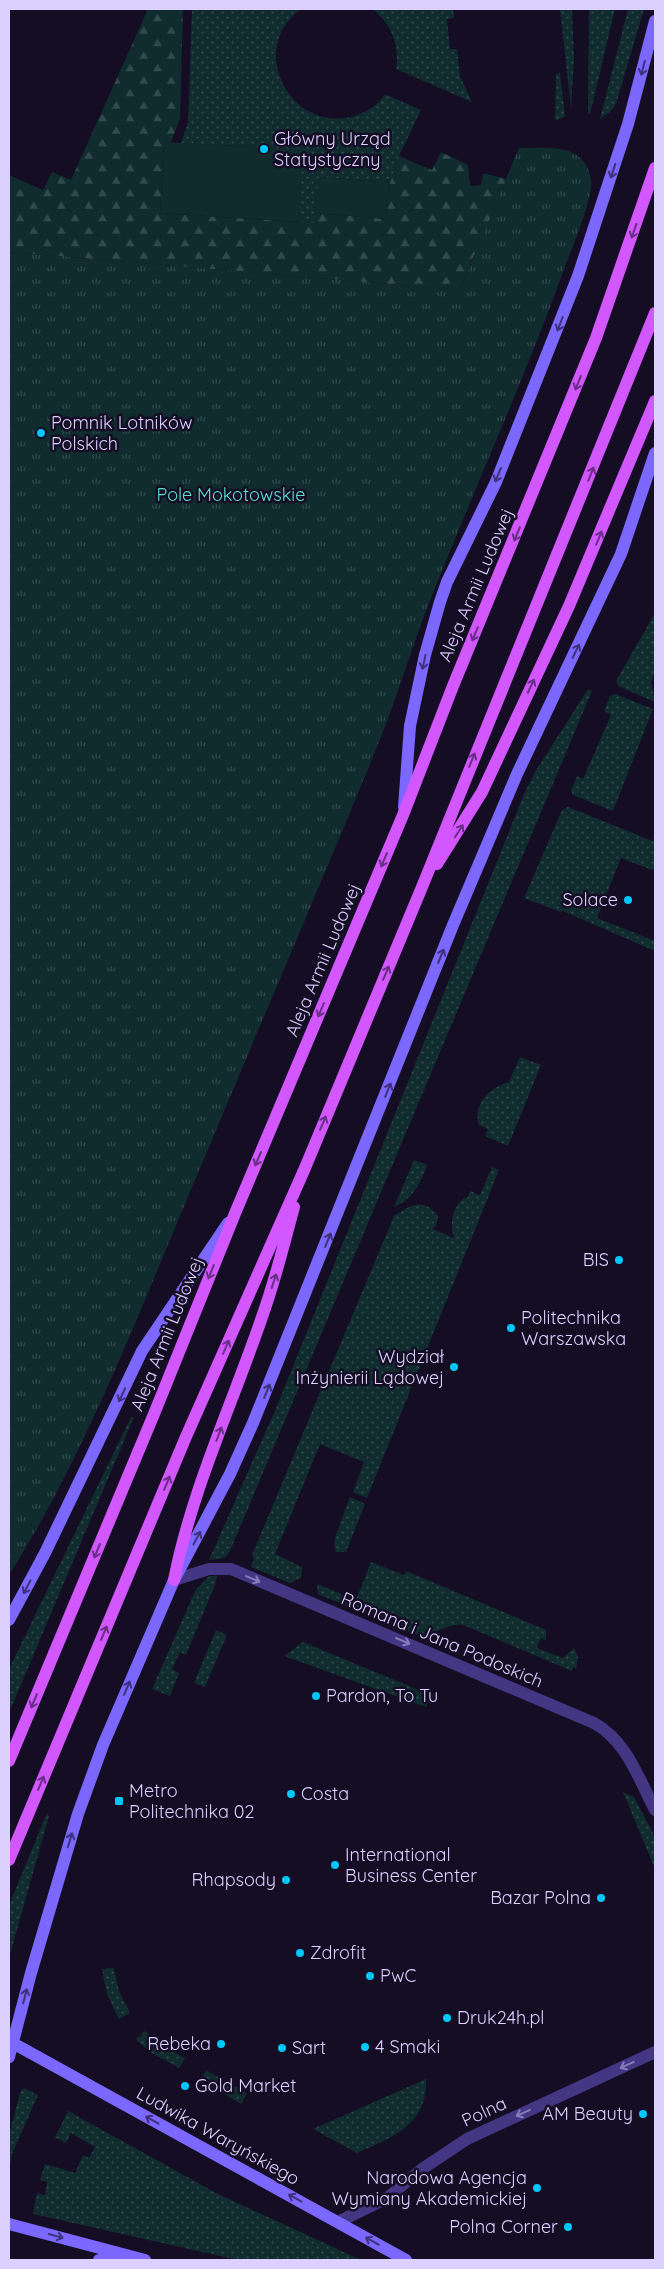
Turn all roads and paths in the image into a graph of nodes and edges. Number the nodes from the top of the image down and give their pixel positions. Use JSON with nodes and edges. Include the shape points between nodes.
{"nodes":[{"id":1,"x":655,"y":21,"type":"edge"},
{"id":2,"x":655,"y":168,"type":"edge"},
{"id":3,"x":655,"y":313,"type":"edge"},
{"id":4,"x":655,"y":401,"type":"edge"},
{"id":5,"x":655,"y":453,"type":"edge"},
{"id":6,"x":403,"y":815,"type":"junction"},
{"id":7,"x":422,"y":887,"type":"junction"},
{"id":8,"x":304,"y":1168,"type":"junction"},
{"id":9,"x":236,"y":1211,"type":"junction"},
{"id":10,"x":174,"y":1580,"type":"junction"},
{"id":11,"x":9,"y":1620,"type":"edge"},
{"id":12,"x":9,"y":1761,"type":"edge"},
{"id":13,"x":655,"y":1810,"type":"edge"},
{"id":14,"x":9,"y":1860,"type":"edge"},
{"id":15,"x":11,"y":2042,"type":"edge"},
{"id":16,"x":655,"y":2052,"type":"edge"},
{"id":17,"x":9,"y":2057,"type":"edge"},
{"id":18,"x":338,"y":2222,"type":"junction"},
{"id":19,"x":9,"y":2224,"type":"edge"},
{"id":20,"x":131,"y":2257,"type":"junction"},
{"id":21,"x":99,"y":2260,"type":"edge"},
{"id":22,"x":145,"y":2260,"type":"edge"},
{"id":23,"x":406,"y":2260,"type":"edge"}],
"edges":[{"from":1,"to":6,"type":"main road","one_way":true,"via":[[628,124],[578,276],[496,482],[440,602],[410,726]]},
{"from":2,"to":6,"type":"main road","name":"Aleja Armii Ludowej","one_way":true,"via":[[596,338],[452,686]]},
{"from":7,"to":3,"type":"main road","one_way":true},
{"from":7,"to":4,"type":"main road","one_way":true,"via":[[482,792],[584,573]]},
{"from":10,"to":5,"type":"main road","one_way":true,"via":[[253,1423],[453,925],[517,774],[621,554]]},
{"from":6,"to":9,"type":"main road","name":"Aleja Armii Ludowej","one_way":true},
{"from":8,"to":7,"type":"main road","one_way":true},
{"from":10,"to":8,"type":"main road","one_way":true,"via":[[198,1492],[278,1268]]},
{"from":14,"to":8,"type":"main road","one_way":true,"via":[[185,1439]]},
{"from":9,"to":11,"type":"main road","one_way":true,"via":[[142,1351],[49,1545]]},
{"from":9,"to":12,"type":"main road","name":"Aleja Armii Ludowej","one_way":true},
{"from":10,"to":13,"type":"street","name":"Romana i Jana Podoskich","one_way":true,"via":[[209,1569],[231,1569],[605,1730],[621,1745]]},
{"from":15,"to":10,"type":"main road","one_way":true,"via":[[84,1798],[103,1745]]},
{"from":15,"to":17,"type":"main road"},
{"from":18,"to":15,"type":"main road","name":"Ludwika Waryńskiego","one_way":true},
{"from":16,"to":18,"type":"street","name":"Polna","one_way":true,"via":[[467,2139],[422,2169],[387,2198]]},
{"from":23,"to":18,"type":"main road","name":"Ludwika Waryńskiego","one_way":true},
{"from":19,"to":20,"type":"main road","one_way":true},
{"from":20,"to":21,"type":"main road"},
{"from":20,"to":22,"type":"main road"}]}
